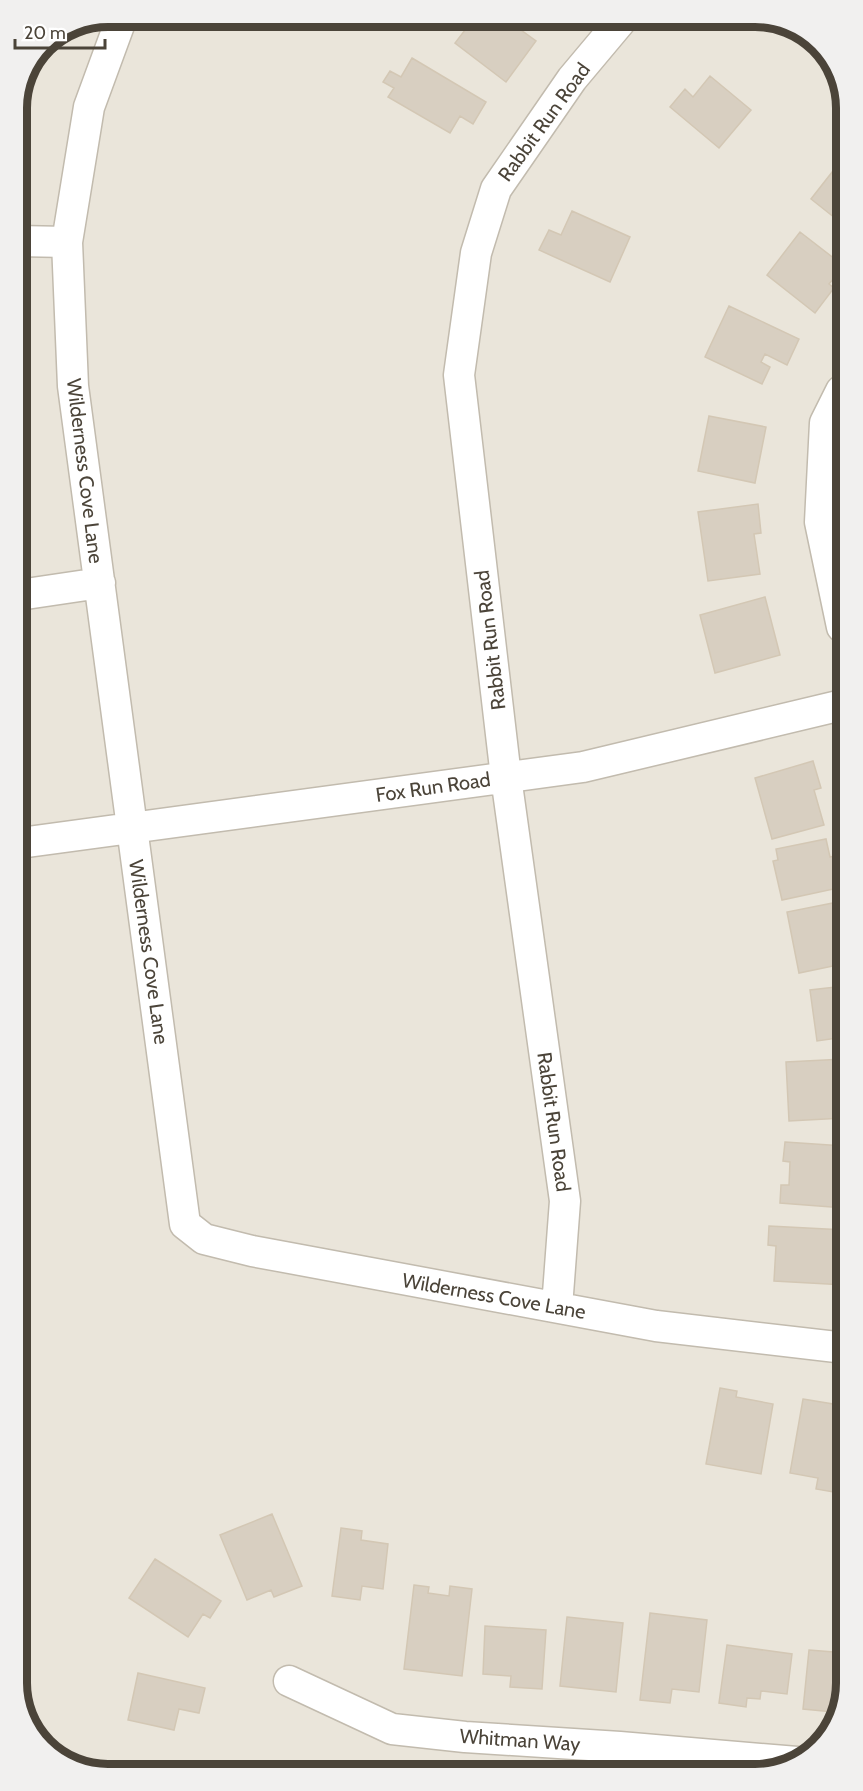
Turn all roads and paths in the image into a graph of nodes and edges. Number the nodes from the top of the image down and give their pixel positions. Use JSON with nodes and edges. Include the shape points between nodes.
{"nodes":[{"id":1,"x":118,"y":27,"type":"edge"},
{"id":2,"x":616,"y":27,"type":"edge"},
{"id":3,"x":27,"y":241,"type":"edge"},
{"id":4,"x":67,"y":242,"type":"junction"},
{"id":5,"x":836,"y":401,"type":"edge"},
{"id":6,"x":100,"y":583,"type":"junction"},
{"id":7,"x":27,"y":594,"type":"edge"},
{"id":8,"x":836,"y":598,"type":"edge"},
{"id":9,"x":836,"y":706,"type":"edge"},
{"id":10,"x":506,"y":777,"type":"junction"},
{"id":11,"x":132,"y":827,"type":"junction"},
{"id":12,"x":27,"y":842,"type":"edge"},
{"id":13,"x":557,"y":1307,"type":"junction"},
{"id":14,"x":836,"y":1347,"type":"edge"},
{"id":15,"x":289,"y":1681,"type":"dead end"},
{"id":16,"x":780,"y":1760,"type":"edge"}],
"edges":[{"from":1,"to":4,"type":"street","name":"Wilderness Cove Lane","via":[[88,107]]},
{"from":2,"to":10,"type":"street","name":"Rabbit Run Road","via":[[572,79],[496,189],[476,253],[459,375]]},
{"from":3,"to":4,"type":"street"},
{"from":4,"to":6,"type":"street","name":"Wilderness Cove Lane","via":[[73,386]]},
{"from":5,"to":8,"type":"street","via":[[825,423],[820,522]]},
{"from":6,"to":7,"type":"street"},
{"from":6,"to":11,"type":"street","name":"Wilderness Cove Lane"},
{"from":9,"to":10,"type":"street","name":"Fox Run Road","via":[[583,767]]},
{"from":10,"to":11,"type":"street","name":"Fox Run Road"},
{"from":10,"to":13,"type":"street","name":"Rabbit Run Road","via":[[565,1201]]},
{"from":11,"to":12,"type":"street","name":"Fox Run Road"},
{"from":11,"to":13,"type":"street","name":"Wilderness Cove Lane","via":[[186,1224],[204,1239],[252,1251]]},
{"from":13,"to":14,"type":"street","name":"Wilderness Cove Lane","via":[[656,1326]]},
{"from":15,"to":16,"type":"street","name":"Whitman Way","via":[[392,1729]]}]}
